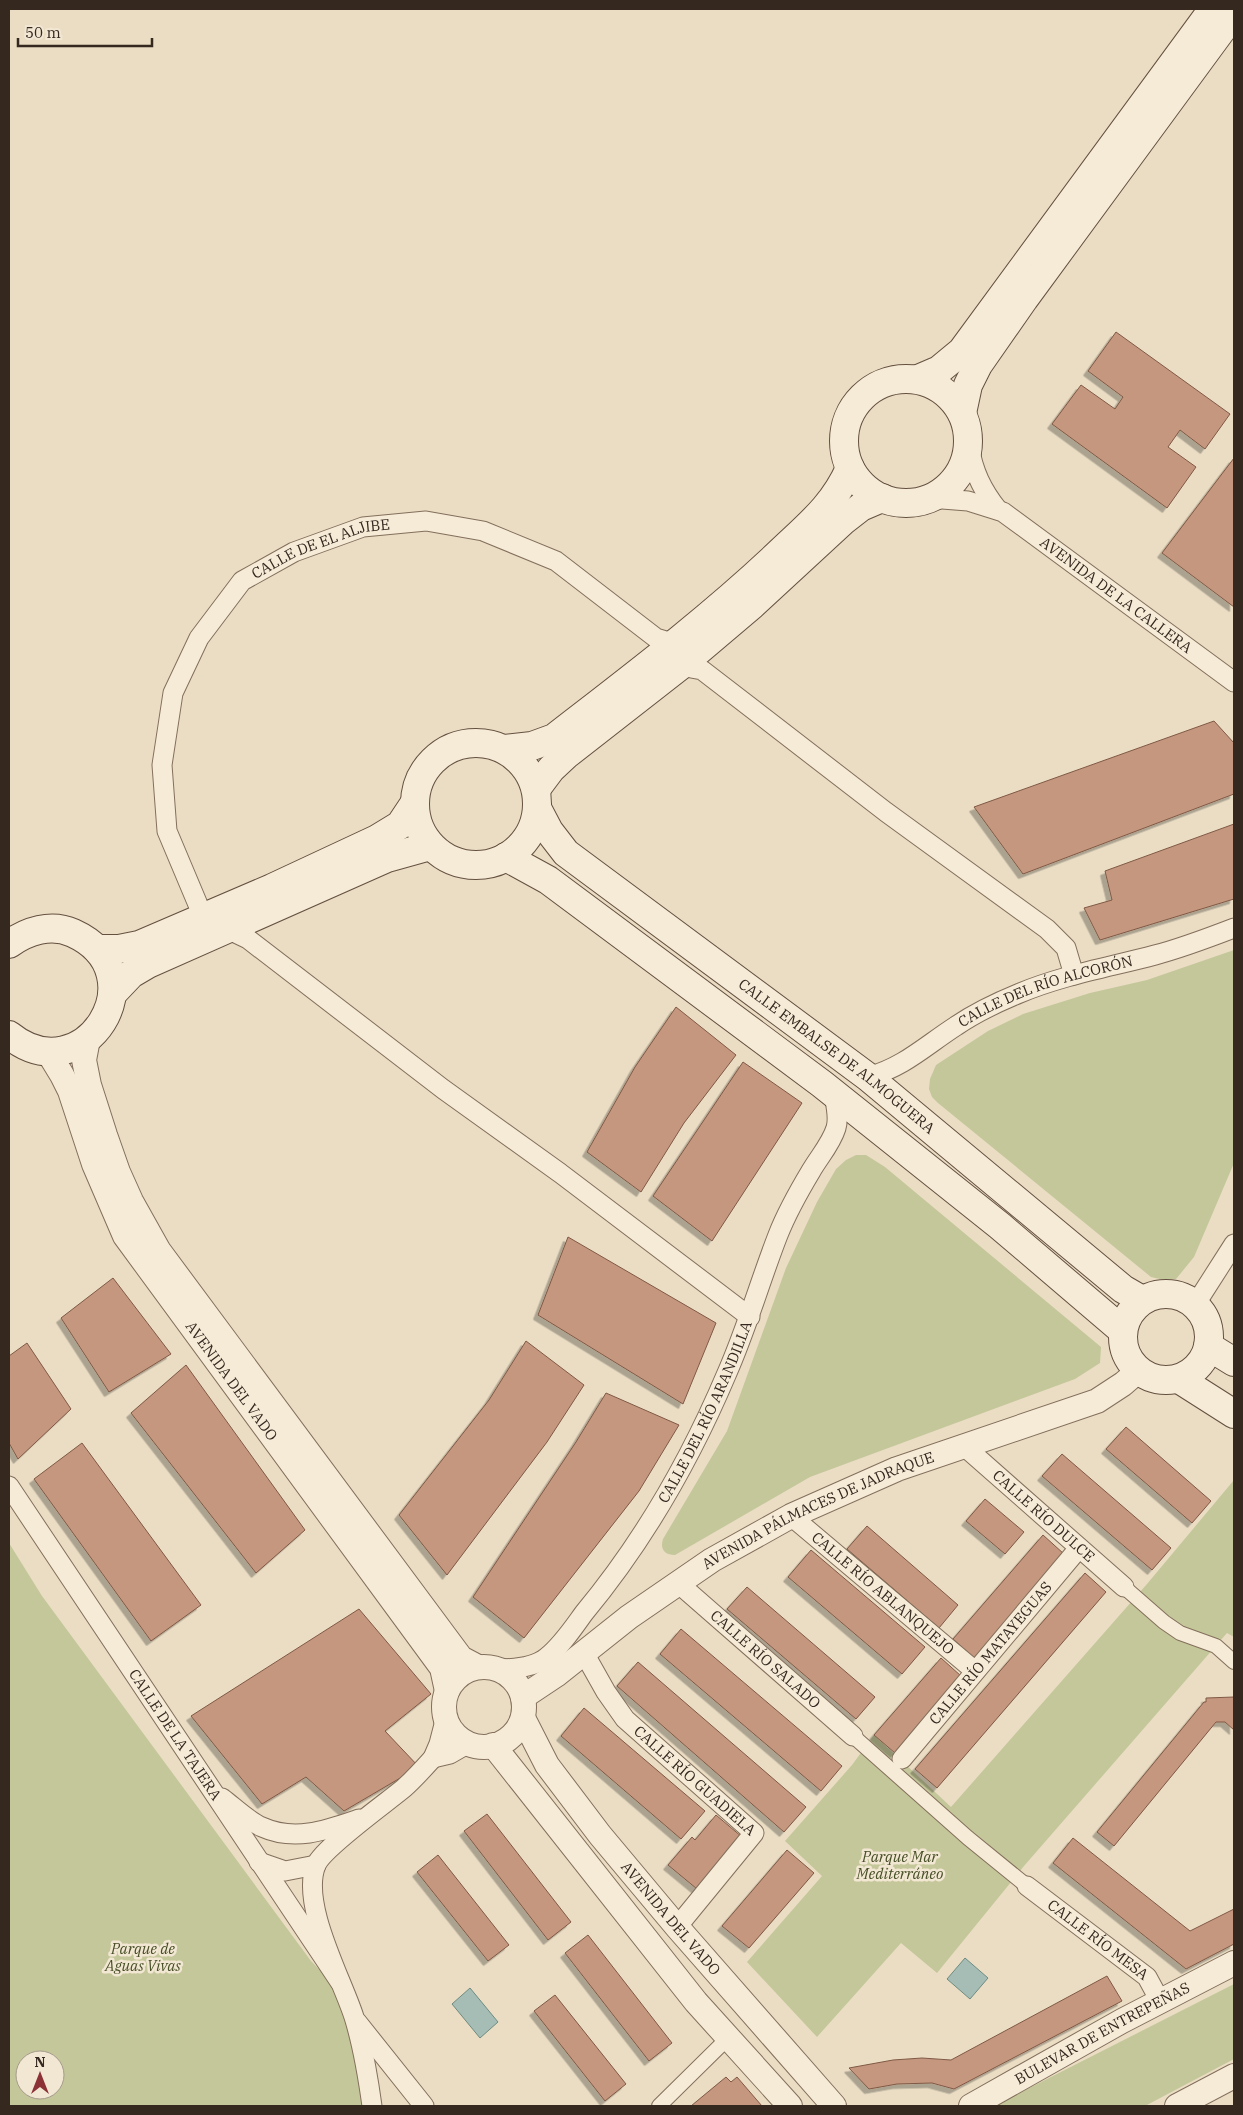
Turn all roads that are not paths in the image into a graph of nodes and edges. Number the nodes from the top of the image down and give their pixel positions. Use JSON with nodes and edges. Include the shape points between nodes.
{"nodes":[{"id":1,"x":1213,"y":9,"type":"edge"},
{"id":2,"x":1234,"y":13,"type":"edge"},
{"id":3,"x":1110,"y":167,"type":"junction"},
{"id":4,"x":918,"y":379,"type":"junction"},
{"id":5,"x":962,"y":413,"type":"junction"},
{"id":6,"x":969,"y":446,"type":"junction"},
{"id":7,"x":850,"y":468,"type":"junction"},
{"id":8,"x":882,"y":498,"type":"junction"},
{"id":9,"x":929,"y":498,"type":"junction"},
{"id":10,"x":998,"y":510,"type":"junction"},
{"id":11,"x":678,"y":655,"type":"junction"},
{"id":12,"x":1234,"y":682,"type":"edge"},
{"id":13,"x":505,"y":749,"type":"junction"},
{"id":14,"x":537,"y":799,"type":"junction"},
{"id":15,"x":414,"y":804,"type":"junction"},
{"id":16,"x":430,"y":846,"type":"junction"},
{"id":17,"x":506,"y":858,"type":"junction"},
{"id":18,"x":200,"y":919,"type":"junction"},
{"id":19,"x":1234,"y":928,"type":"edge"},
{"id":20,"x":227,"y":929,"type":"junction"},
{"id":21,"x":9,"y":944,"type":"edge"},
{"id":22,"x":97,"y":949,"type":"junction"},
{"id":23,"x":1074,"y":975,"type":"junction"},
{"id":24,"x":112,"y":993,"type":"junction"},
{"id":25,"x":9,"y":1035,"type":"edge"},
{"id":26,"x":88,"y":1039,"type":"junction"},
{"id":27,"x":48,"y":1052,"type":"junction"},
{"id":28,"x":868,"y":1077,"type":"junction"},
{"id":29,"x":834,"y":1094,"type":"junction"},
{"id":30,"x":1234,"y":1244,"type":"edge"},
{"id":31,"x":1142,"y":1300,"type":"junction"},
{"id":32,"x":1195,"y":1305,"type":"junction"},
{"id":33,"x":750,"y":1317,"type":"junction"},
{"id":34,"x":1122,"y":1330,"type":"junction"},
{"id":35,"x":1208,"y":1346,"type":"junction"},
{"id":36,"x":1234,"y":1362,"type":"edge"},
{"id":37,"x":1138,"y":1371,"type":"junction"},
{"id":38,"x":1179,"y":1379,"type":"junction"},
{"id":39,"x":1234,"y":1414,"type":"edge"},
{"id":40,"x":964,"y":1446,"type":"junction"},
{"id":41,"x":9,"y":1486,"type":"edge"},
{"id":42,"x":791,"y":1516,"type":"junction"},
{"id":43,"x":1079,"y":1548,"type":"junction"},
{"id":44,"x":678,"y":1583,"type":"junction"},
{"id":45,"x":1124,"y":1587,"type":"joint"},
{"id":46,"x":584,"y":1653,"type":"junction"},
{"id":47,"x":1234,"y":1662,"type":"edge"},
{"id":48,"x":487,"y":1668,"type":"junction"},
{"id":49,"x":975,"y":1671,"type":"junction"},
{"id":50,"x":448,"y":1691,"type":"junction"},
{"id":51,"x":523,"y":1708,"type":"junction"},
{"id":52,"x":446,"y":1717,"type":"junction"},
{"id":53,"x":854,"y":1736,"type":"joint"},
{"id":54,"x":469,"y":1743,"type":"junction"},
{"id":55,"x":493,"y":1746,"type":"junction"},
{"id":56,"x":433,"y":1758,"type":"junction"},
{"id":57,"x":897,"y":1765,"type":"junction"},
{"id":58,"x":210,"y":1789,"type":"junction"},
{"id":59,"x":372,"y":1815,"type":"junction"},
{"id":60,"x":259,"y":1862,"type":"junction"},
{"id":61,"x":316,"y":1865,"type":"junction"},
{"id":62,"x":1027,"y":1886,"type":"joint"},
{"id":63,"x":677,"y":1927,"type":"junction"},
{"id":64,"x":1234,"y":1963,"type":"edge"},
{"id":65,"x":340,"y":1982,"type":"junction"},
{"id":66,"x":1160,"y":2001,"type":"junction"},
{"id":67,"x":354,"y":2017,"type":"junction"},
{"id":68,"x":729,"y":2037,"type":"junction"},
{"id":69,"x":1234,"y":2076,"type":"edge"},
{"id":70,"x":372,"y":2106,"type":"edge"},
{"id":71,"x":424,"y":2106,"type":"edge"},
{"id":72,"x":660,"y":2106,"type":"edge"},
{"id":73,"x":790,"y":2106,"type":"edge"},
{"id":74,"x":834,"y":2106,"type":"edge"},
{"id":75,"x":971,"y":2106,"type":"edge"},
{"id":76,"x":1177,"y":2106,"type":"edge"}],
"edges":[{"from":1,"to":3,"type":"main road"},
{"from":2,"to":3,"type":"main road"},
{"from":3,"to":4,"type":"main road","via":[[962,351],[939,370]]},
{"from":3,"to":5,"type":"main road","via":[[978,365],[968,385]]},
{"from":4,"to":5,"type":"main road","via":[[942,389]]},
{"from":4,"to":7,"type":"main road","via":[[902,379],[876,386],[856,402],[844,429],[844,449]]},
{"from":5,"to":6,"type":"main road"},
{"from":6,"to":9,"type":"main road","via":[[955,478]]},
{"from":6,"to":10,"type":"street","name":"AVENIDA DE LA CALLERA","via":[[982,487]]},
{"from":7,"to":8,"type":"main road","via":[[858,481]]},
{"from":7,"to":11,"type":"main road","via":[[841,489],[828,506]]},
{"from":8,"to":9,"type":"main road","via":[[909,503]]},
{"from":8,"to":11,"type":"main road","via":[[861,507],[752,605]]},
{"from":9,"to":10,"type":"street","name":"AVENIDA DE LA CALLERA","via":[[968,501]]},
{"from":10,"to":12,"type":"street","name":"AVENIDA DE LA CALLERA"},
{"from":11,"to":13,"type":"main road","via":[[554,738],[532,746]]},
{"from":11,"to":14,"type":"main road","via":[[551,769]]},
{"from":11,"to":18,"type":"street","name":"CALLE DE EL ALJIBE","via":[[556,561],[483,531],[426,522],[363,526],[294,552],[242,581],[198,638],[173,693],[162,765],[167,830],[199,907]]},
{"from":11,"to":23,"type":"street","name":"CALLE DE EL ALJIBE","via":[[1047,930],[1066,948]]},
{"from":13,"to":14,"type":"main road","via":[[519,759],[529,773]]},
{"from":13,"to":15,"type":"main road","via":[[489,743],[465,743],[443,751],[425,768],[415,791]]},
{"from":14,"to":17,"type":"main road","via":[[532,829],[522,845]]},
{"from":14,"to":28,"type":"main road","name":"CALLE EMBALSE DE ALMOGUERA","via":[[549,830],[566,853]]},
{"from":15,"to":16,"type":"main road","via":[[416,819]]},
{"from":15,"to":18,"type":"main road","via":[[400,825],[377,839]]},
{"from":16,"to":17,"type":"main road","via":[[458,863],[474,866]]},
{"from":16,"to":20,"type":"main road","via":[[386,858]]},
{"from":17,"to":29,"type":"main road","name":"CALLE EMBALSE DE ALMOGUERA","via":[[548,880]]},
{"from":18,"to":22,"type":"main road","via":[[139,945]]},
{"from":19,"to":23,"type":"street","name":"CALLE DEL RÍO ALCORÓN","via":[[1157,954]]},
{"from":20,"to":24,"type":"main road","via":[[131,974]]},
{"from":20,"to":33,"type":"street","via":[[248,939],[442,1089],[560,1173]]},
{"from":21,"to":22,"type":"main road","via":[[33,931],[49,928],[73,933]]},
{"from":22,"to":24,"type":"main road","via":[[106,962]]},
{"from":23,"to":28,"type":"street","name":"CALLE DEL RÍO ALCORÓN","via":[[991,1006],[956,1025],[888,1072]]},
{"from":24,"to":26,"type":"main road","via":[[101,1027]]},
{"from":25,"to":27,"type":"main road","via":[[18,1043]]},
{"from":26,"to":27,"type":"main road","via":[[69,1049]]},
{"from":26,"to":48,"type":"street","name":"AVENIDA DEL VADO","via":[[84,1060],[89,1085],[118,1172],[159,1251],[457,1652],[468,1664]]},
{"from":27,"to":50,"type":"street","name":"AVENIDA DEL VADO","via":[[70,1091],[94,1164],[125,1236],[442,1668]]},
{"from":28,"to":31,"type":"main road","name":"CALLE EMBALSE DE ALMOGUERA","via":[[1123,1289]]},
{"from":29,"to":33,"type":"street","name":"CALLE DEL RÍO ARANDILLA","via":[[836,1127],[782,1225]]},
{"from":29,"to":34,"type":"main road","name":"CALLE EMBALSE DE ALMOGUERA","via":[[1000,1226]]},
{"from":30,"to":32,"type":"street"},
{"from":31,"to":32,"type":"main road","via":[[1159,1294],[1180,1296]]},
{"from":31,"to":34,"type":"main road","via":[[1130,1312]]},
{"from":32,"to":35,"type":"main road","via":[[1205,1319]]},
{"from":33,"to":48,"type":"street","name":"CALLE DEL RÍO ARANDILLA","via":[[714,1404],[674,1480],[605,1588],[546,1658],[513,1669]]},
{"from":34,"to":37,"type":"main road","via":[[1128,1360]]},
{"from":35,"to":36,"type":"main road"},
{"from":35,"to":38,"type":"main road","via":[[1201,1363]]},
{"from":37,"to":38,"type":"main road","via":[[1160,1379]]},
{"from":37,"to":40,"type":"street","name":"AVENIDA PÁLMACES DE JADRAQUE","via":[[1096,1402]]},
{"from":38,"to":39,"type":"main road"},
{"from":40,"to":42,"type":"street","name":"AVENIDA PÁLMACES DE JADRAQUE","via":[[897,1469]]},
{"from":40,"to":43,"type":"street","name":"CALLE RÍO DULCE"},
{"from":41,"to":58,"type":"street","name":"CALLE DE LA TAJERA"},
{"from":42,"to":44,"type":"street","name":"AVENIDA PÁLMACES DE JADRAQUE"},
{"from":42,"to":49,"type":"street","name":"CALLE RÍO ABLANQUEJO"},
{"from":43,"to":45,"type":"street","name":"CALLE RÍO DULCE"},
{"from":43,"to":49,"type":"street","name":"CALLE RÍO MATAYEGUAS"},
{"from":44,"to":46,"type":"street","name":"AVENIDA PÁLMACES DE JADRAQUE"},
{"from":44,"to":53,"type":"street","name":"CALLE RÍO SALADO"},
{"from":45,"to":47,"type":"street","via":[[1180,1633],[1216,1646]]},
{"from":46,"to":51,"type":"street","name":"AVENIDA PÁLMACES DE JADRAQUE","via":[[538,1688]]},
{"from":46,"to":63,"type":"street","name":"CALLE RÍO GUADIELA","via":[[625,1719],[754,1832]]},
{"from":48,"to":50,"type":"street","via":[[467,1670],[456,1678]]},
{"from":48,"to":51,"type":"street","via":[[506,1672],[516,1682]]},
{"from":49,"to":57,"type":"street","name":"CALLE RÍO MATAYEGUAS"},
{"from":50,"to":52,"type":"street","via":[[444,1702]]},
{"from":51,"to":55,"type":"street","via":[[517,1730]]},
{"from":51,"to":63,"type":"street","name":"AVENIDA DEL VADO","via":[[547,1765]]},
{"from":52,"to":54,"type":"street","via":[[450,1728]]},
{"from":52,"to":56,"type":"street"},
{"from":53,"to":57,"type":"street"},
{"from":54,"to":55,"type":"street"},
{"from":54,"to":56,"type":"street","via":[[450,1754]]},
{"from":55,"to":68,"type":"street","name":"AVENIDA DEL VADO","via":[[696,2002]]},
{"from":56,"to":59,"type":"street","via":[[406,1787]]},
{"from":57,"to":62,"type":"street","via":[[968,1838]]},
{"from":58,"to":59,"type":"street","via":[[261,1827],[290,1836],[326,1830]]},
{"from":58,"to":60,"type":"street","name":"CALLE DE LA TAJERA"},
{"from":59,"to":61,"type":"street","via":[[327,1851]]},
{"from":60,"to":61,"type":"street","via":[[285,1871]]},
{"from":60,"to":65,"type":"street","name":"CALLE DE LA TAJERA"},
{"from":61,"to":65,"type":"street","name":"CALLE DE LA TAJERA","via":[[312,1888],[317,1914]]},
{"from":62,"to":66,"type":"street","name":"CALLE RÍO MESA","via":[[1147,1977]]},
{"from":63,"to":74,"type":"street","name":"AVENIDA DEL VADO"},
{"from":64,"to":66,"type":"street","name":"BULEVAR DE ENTREPEÑAS"},
{"from":65,"to":67,"type":"street","name":"CALLE DE LA TAJERA"},
{"from":66,"to":75,"type":"street","name":"BULEVAR DE ENTREPEÑAS"},
{"from":67,"to":70,"type":"street","name":"CALLE DE LA TAJERA"},
{"from":67,"to":71,"type":"street"},
{"from":68,"to":72,"type":"street"},
{"from":68,"to":73,"type":"street","name":"AVENIDA DEL VADO"},
{"from":69,"to":76,"type":"street"}]}
